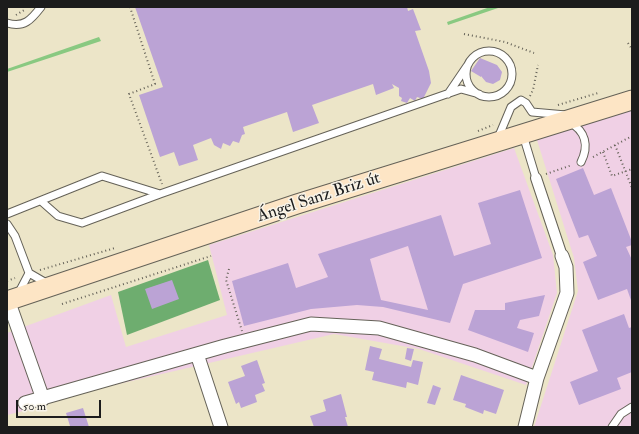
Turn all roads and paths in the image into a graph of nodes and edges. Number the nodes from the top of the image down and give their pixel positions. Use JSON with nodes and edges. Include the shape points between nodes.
{"nodes":[{"id":1,"x":29,"y":7,"type":"edge"},
{"id":2,"x":41,"y":7,"type":"edge"},
{"id":3,"x":110,"y":7,"type":"edge"},
{"id":4,"x":113,"y":7,"type":"edge"},
{"id":5,"x":130,"y":7,"type":"edge"},
{"id":6,"x":9,"y":20,"type":"edge"},
{"id":7,"x":16,"y":26,"type":"junction"},
{"id":8,"x":7,"y":29,"type":"edge"},
{"id":9,"x":464,"y":34,"type":"dead end"},
{"id":10,"x":628,"y":44,"type":"dead end"},
{"id":11,"x":632,"y":49,"type":"edge"},
{"id":12,"x":534,"y":53,"type":"dead end"},
{"id":13,"x":468,"y":64,"type":"junction"},
{"id":14,"x":538,"y":65,"type":"dead end"},
{"id":15,"x":448,"y":94,"type":"junction"},
{"id":16,"x":479,"y":94,"type":"junction"},
{"id":17,"x":632,"y":100,"type":"edge"},
{"id":18,"x":526,"y":103,"type":"junction"},
{"id":19,"x":572,"y":119,"type":"junction"},
{"id":20,"x":523,"y":135,"type":"junction"},
{"id":21,"x":495,"y":144,"type":"junction"},
{"id":22,"x":615,"y":144,"type":"dead end"},
{"id":23,"x":602,"y":152,"type":"dead end"},
{"id":24,"x":581,"y":162,"type":"dead end"},
{"id":25,"x":632,"y":169,"type":"edge"},
{"id":26,"x":626,"y":171,"type":"junction"},
{"id":27,"x":536,"y":178,"type":"joint"},
{"id":28,"x":632,"y":188,"type":"edge"},
{"id":29,"x":162,"y":193,"type":"junction"},
{"id":30,"x":41,"y":201,"type":"junction"},
{"id":31,"x":7,"y":214,"type":"edge"},
{"id":32,"x":7,"y":224,"type":"edge"},
{"id":33,"x":212,"y":256,"type":"dead end"},
{"id":34,"x":562,"y":256,"type":"joint"},
{"id":35,"x":229,"y":269,"type":"dead end"},
{"id":36,"x":29,"y":273,"type":"junction"},
{"id":37,"x":51,"y":286,"type":"junction"},
{"id":38,"x":10,"y":299,"type":"edge"},
{"id":39,"x":62,"y":304,"type":"dead end"},
{"id":40,"x":246,"y":341,"type":"junction"},
{"id":41,"x":197,"y":354,"type":"junction"},
{"id":42,"x":537,"y":378,"type":"junction"},
{"id":43,"x":43,"y":398,"type":"junction"},
{"id":44,"x":26,"y":403,"type":"dead end"},
{"id":45,"x":632,"y":407,"type":"edge"},
{"id":46,"x":221,"y":427,"type":"edge"},
{"id":47,"x":525,"y":427,"type":"edge"},
{"id":48,"x":612,"y":427,"type":"edge"}],
"edges":[{"from":1,"to":6,"type":"path"},
{"from":2,"to":7,"type":"lane","via":[[33,17]]},
{"from":3,"to":4,"type":"path"},
{"from":5,"to":29,"type":"path","via":[[155,84],[129,94]]},
{"from":6,"to":7,"type":"lane"},
{"from":7,"to":8,"type":"lane"},
{"from":9,"to":12,"type":"path","via":[[505,42]]},
{"from":10,"to":11,"type":"path"},
{"from":13,"to":15,"type":"lane"},
{"from":13,"to":16,"type":"lane","via":[[466,78],[469,85]]},
{"from":13,"to":16,"type":"lane","via":[[478,53],[493,51],[506,59],[510,66],[510,80],[501,92],[487,96]]},
{"from":14,"to":18,"type":"path","via":[[533,90]]},
{"from":15,"to":16,"type":"lane","via":[[461,89]]},
{"from":15,"to":29,"type":"lane"},
{"from":17,"to":19,"type":"main road","name":"Ángel Sanz Briz út"},
{"from":18,"to":19,"type":"lane","via":[[532,112],[558,114]]},
{"from":18,"to":21,"type":"lane","via":[[521,100],[511,107]]},
{"from":19,"to":20,"type":"main road","name":"Ángel Sanz Briz út"},
{"from":19,"to":24,"type":"lane","via":[[584,136],[586,146]]},
{"from":20,"to":21,"type":"main road","name":"Ángel Sanz Briz út"},
{"from":20,"to":27,"type":"lane"},
{"from":21,"to":37,"type":"main road","name":"Ángel Sanz Briz út","via":[[297,204]]},
{"from":22,"to":26,"type":"path"},
{"from":23,"to":26,"type":"path","via":[[612,176]]},
{"from":25,"to":26,"type":"path"},
{"from":26,"to":28,"type":"path"},
{"from":27,"to":34,"type":"street"},
{"from":29,"to":30,"type":"lane","via":[[102,176]]},
{"from":29,"to":30,"type":"lane","via":[[82,223],[58,216]]},
{"from":30,"to":31,"type":"lane"},
{"from":32,"to":36,"type":"lane","via":[[15,236]]},
{"from":33,"to":39,"type":"path"},
{"from":34,"to":42,"type":"street","via":[[566,267],[567,293]]},
{"from":35,"to":40,"type":"path","via":[[226,280]]},
{"from":36,"to":37,"type":"lane"},
{"from":36,"to":38,"type":"lane"},
{"from":37,"to":38,"type":"main road","name":"Ángel Sanz Briz út"},
{"from":38,"to":43,"type":"street"},
{"from":40,"to":41,"type":"street"},
{"from":40,"to":42,"type":"street","via":[[311,324],[379,328],[475,355]]},
{"from":41,"to":43,"type":"street"},
{"from":41,"to":46,"type":"street"},
{"from":42,"to":47,"type":"street"},
{"from":43,"to":44,"type":"street"},
{"from":45,"to":48,"type":"lane","via":[[621,414]]}]}
